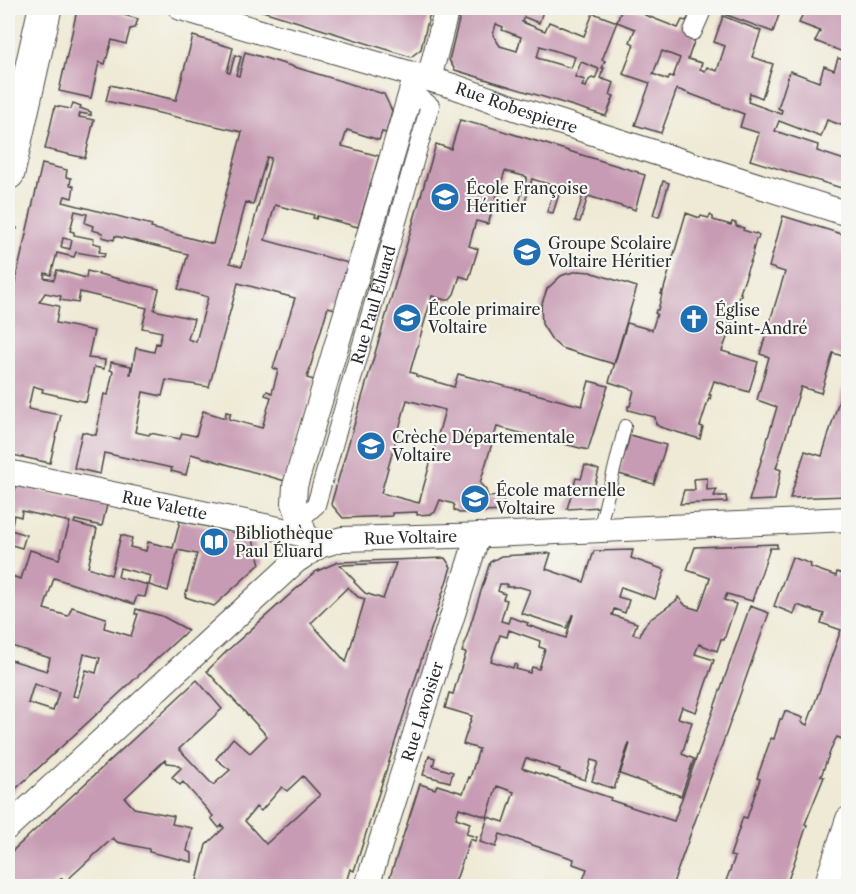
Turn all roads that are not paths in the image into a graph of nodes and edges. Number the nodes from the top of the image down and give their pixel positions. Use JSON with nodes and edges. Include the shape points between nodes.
{"nodes":[{"id":1,"x":45,"y":8,"type":"edge"},
{"id":2,"x":181,"y":8,"type":"edge"},
{"id":3,"x":447,"y":8,"type":"edge"},
{"id":4,"x":703,"y":8,"type":"edge"},
{"id":5,"x":693,"y":31,"type":"dead end"},
{"id":6,"x":419,"y":82,"type":"junction"},
{"id":7,"x":8,"y":173,"type":"edge"},
{"id":8,"x":849,"y":214,"type":"edge"},
{"id":9,"x":625,"y":426,"type":"dead end"},
{"id":10,"x":8,"y":472,"type":"edge"},
{"id":11,"x":849,"y":519,"type":"edge"},
{"id":12,"x":599,"y":530,"type":"junction"},
{"id":13,"x":308,"y":534,"type":"junction"},
{"id":14,"x":478,"y":535,"type":"junction"},
{"id":15,"x":849,"y":819,"type":"edge"},
{"id":16,"x":8,"y":827,"type":"edge"},
{"id":17,"x":367,"y":886,"type":"edge"},
{"id":18,"x":826,"y":886,"type":"edge"}],
"edges":[{"from":1,"to":7,"type":"main road"},
{"from":2,"to":6,"type":"street","name":"Rue Robespierre","via":[[316,46]]},
{"from":3,"to":6,"type":"street","name":"Rue Paul Éluard"},
{"from":4,"to":5,"type":"street"},
{"from":6,"to":8,"type":"street","name":"Rue Robespierre","via":[[453,86]]},
{"from":6,"to":13,"type":"street","name":"Rue Paul Éluard","via":[[295,486],[294,503]]},
{"from":9,"to":12,"type":"lane"},
{"from":10,"to":13,"type":"street","name":"Rue Valette"},
{"from":11,"to":12,"type":"street","name":"Rue Voltaire"},
{"from":12,"to":14,"type":"street","name":"Rue Voltaire"},
{"from":13,"to":14,"type":"street","name":"Rue Voltaire","via":[[342,539]]},
{"from":13,"to":16,"type":"street","name":"Rue Voltaire","via":[[296,561]]},
{"from":14,"to":17,"type":"street","name":"Rue Lavoisier"},
{"from":15,"to":18,"type":"street"}]}
